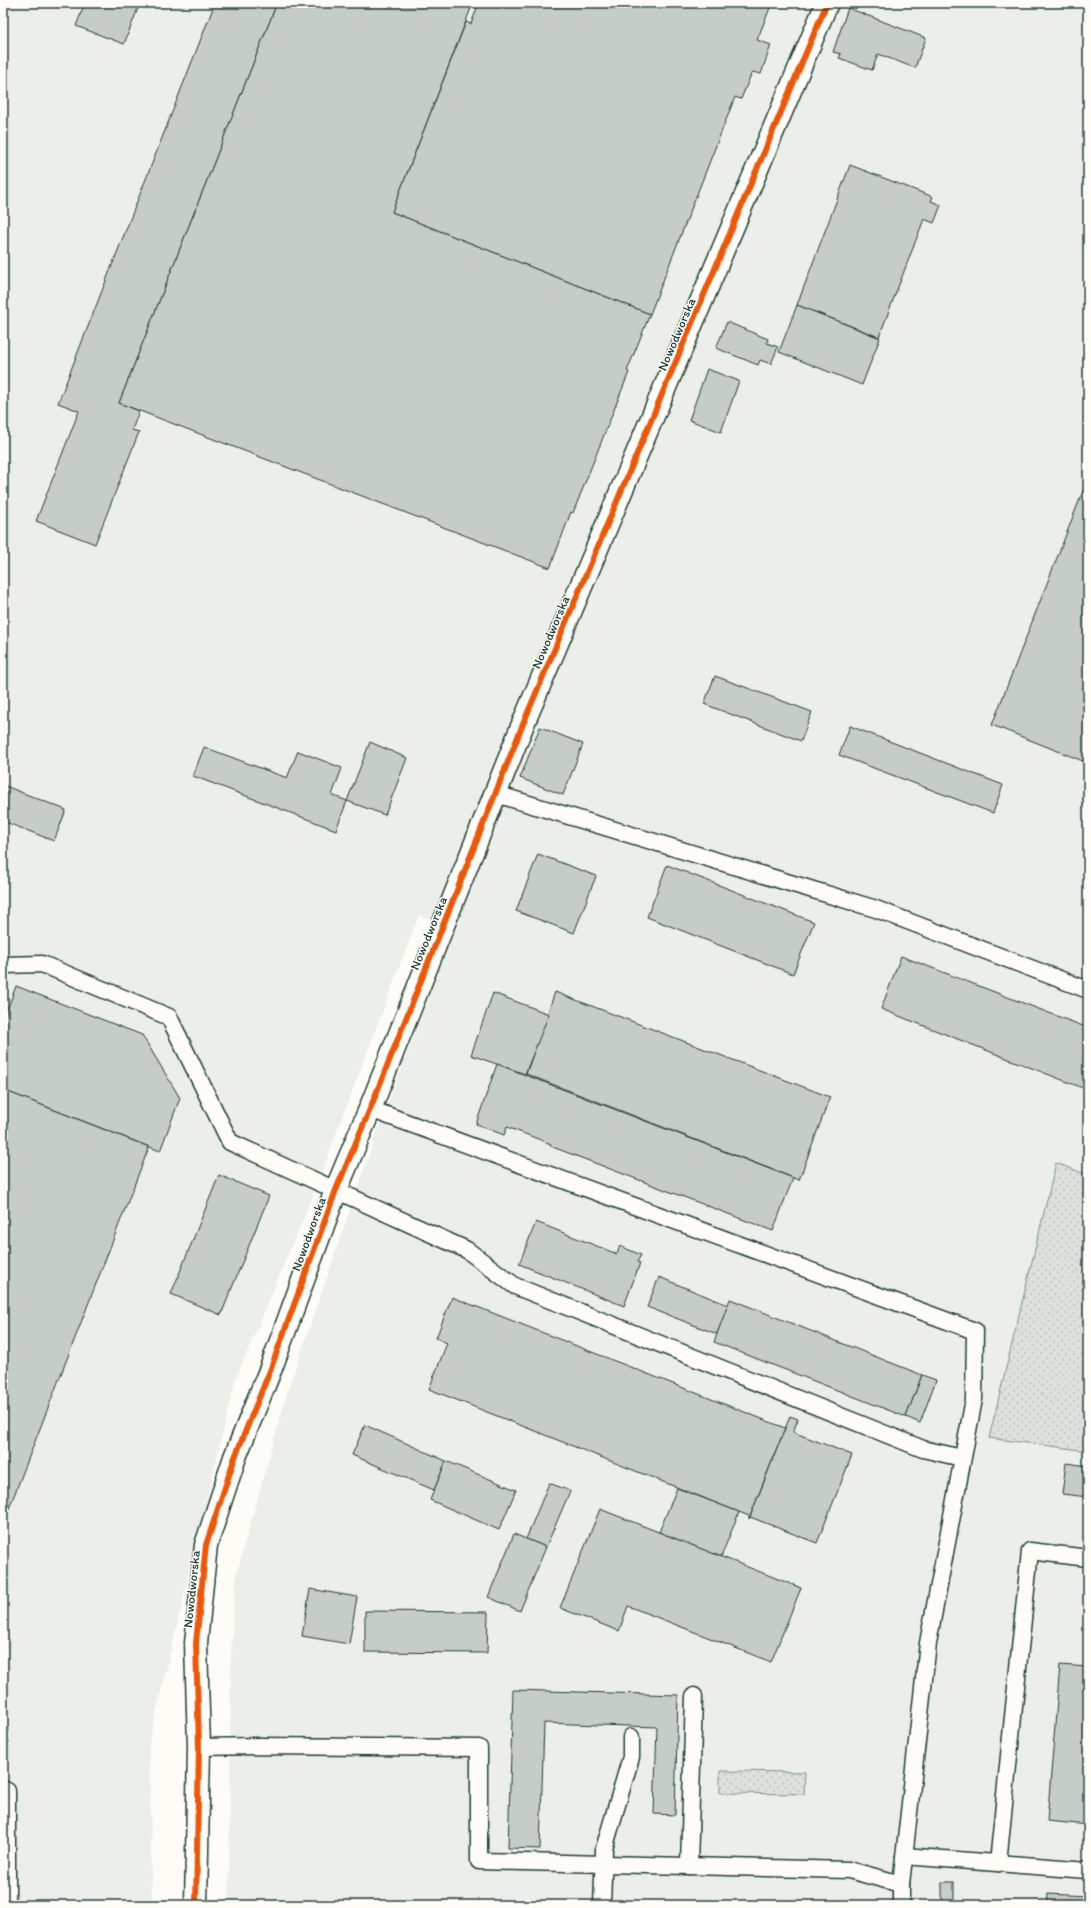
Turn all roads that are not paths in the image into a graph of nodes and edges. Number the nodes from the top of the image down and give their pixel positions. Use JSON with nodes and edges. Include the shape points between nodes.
{"nodes":[{"id":1,"x":827,"y":3,"type":"edge"},
{"id":2,"x":496,"y":794,"type":"junction"},
{"id":3,"x":3,"y":965,"type":"edge"},
{"id":4,"x":1088,"y":990,"type":"edge"},
{"id":5,"x":370,"y":1109,"type":"junction"},
{"id":6,"x":336,"y":1190,"type":"junction"},
{"id":7,"x":962,"y":1458,"type":"junction"},
{"id":8,"x":1088,"y":1558,"type":"edge"},
{"id":9,"x":694,"y":1696,"type":"dead end"},
{"id":10,"x":631,"y":1737,"type":"dead end"},
{"id":11,"x":199,"y":1747,"type":"junction"},
{"id":12,"x":3,"y":1789,"type":"edge"},
{"id":13,"x":904,"y":1856,"type":"junction"},
{"id":14,"x":998,"y":1863,"type":"junction"},
{"id":15,"x":603,"y":1864,"type":"junction"},
{"id":16,"x":689,"y":1866,"type":"junction"},
{"id":17,"x":1088,"y":1870,"type":"edge"},
{"id":18,"x":901,"y":1884,"type":"junction"},
{"id":19,"x":7,"y":1905,"type":"edge"},
{"id":20,"x":196,"y":1905,"type":"edge"},
{"id":21,"x":602,"y":1905,"type":"edge"},
{"id":22,"x":901,"y":1905,"type":"edge"}],
"edges":[{"from":1,"to":2,"type":"street","name":"Nowodworska","via":[[529,709]]},
{"from":2,"to":4,"type":"lane","via":[[876,909]]},
{"from":2,"to":5,"type":"street","name":"Nowodworska"},
{"from":3,"to":6,"type":"lane","via":[[42,964],[170,1016],[230,1142]]},
{"from":5,"to":6,"type":"street","name":"Nowodworska"},
{"from":5,"to":7,"type":"lane","via":[[975,1331],[974,1399]]},
{"from":6,"to":7,"type":"lane","via":[[467,1250],[515,1286],[923,1449]]},
{"from":6,"to":11,"type":"street","name":"Nowodworska","via":[[271,1368],[234,1458],[206,1545],[196,1643]]},
{"from":7,"to":13,"type":"lane","via":[[928,1643]]},
{"from":8,"to":14,"type":"lane","via":[[1030,1551]]},
{"from":9,"to":16,"type":"lane"},
{"from":10,"to":15,"type":"lane","via":[[631,1757],[604,1849]]},
{"from":11,"to":15,"type":"lane","via":[[479,1748],[479,1861]]},
{"from":11,"to":20,"type":"street","name":"Nowodworska"},
{"from":12,"to":19,"type":"lane","via":[[6,1790]]},
{"from":13,"to":14,"type":"lane"},
{"from":13,"to":18,"type":"lane"},
{"from":14,"to":17,"type":"lane"},
{"from":15,"to":16,"type":"lane"},
{"from":15,"to":21,"type":"lane"},
{"from":16,"to":18,"type":"lane","via":[[849,1870]]},
{"from":18,"to":22,"type":"lane"}]}
